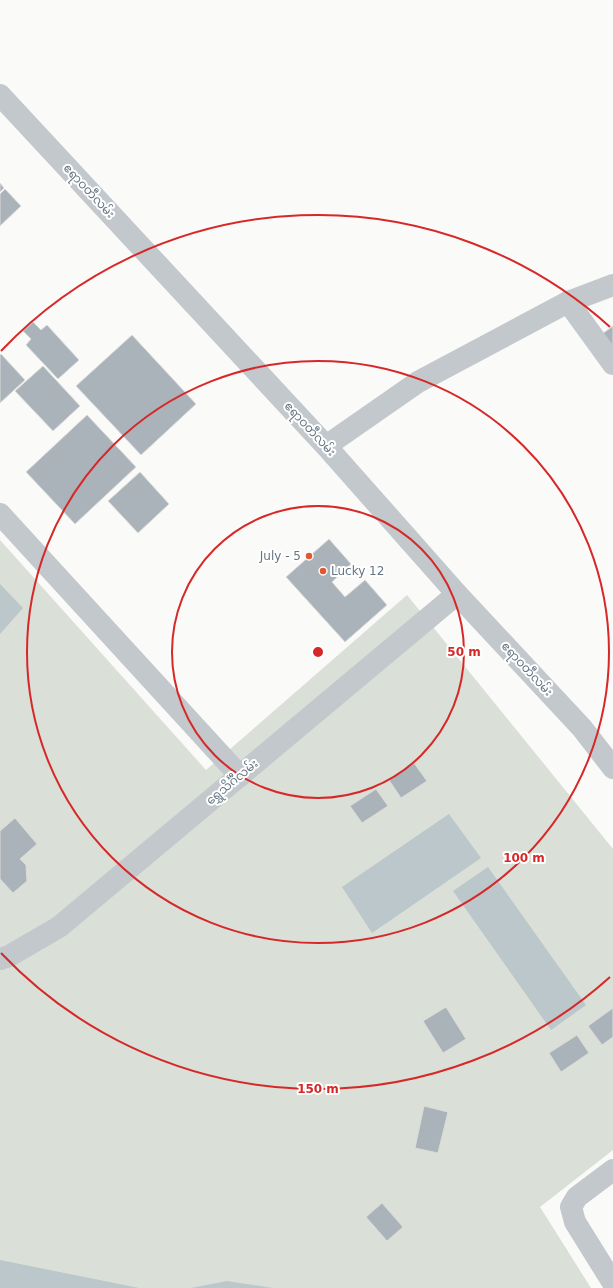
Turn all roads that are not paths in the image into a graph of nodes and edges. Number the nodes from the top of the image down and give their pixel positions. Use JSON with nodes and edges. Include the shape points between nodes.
{"nodes":[{"id":1,"x":0,"y":95,"type":"edge"},
{"id":2,"x":613,"y":286,"type":"edge"},
{"id":3,"x":568,"y":302,"type":"junction"},
{"id":4,"x":613,"y":364,"type":"edge"},
{"id":5,"x":326,"y":446,"type":"junction"},
{"id":6,"x":0,"y":514,"type":"edge"},
{"id":7,"x":457,"y":594,"type":"junction"},
{"id":8,"x":613,"y":768,"type":"edge"},
{"id":9,"x":240,"y":776,"type":"junction"},
{"id":10,"x":0,"y":959,"type":"edge"},
{"id":11,"x":613,"y":1170,"type":"edge"},
{"id":12,"x":613,"y":1283,"type":"edge"}],
"edges":[{"from":1,"to":5,"type":"street","name":"ဧရာဝတီလမ်း"},
{"from":2,"to":3,"type":"street"},
{"from":3,"to":4,"type":"street"},
{"from":3,"to":5,"type":"street","via":[[418,382]]},
{"from":5,"to":7,"type":"street","name":"ဧရာဝတီလမ်း"},
{"from":6,"to":9,"type":"street"},
{"from":7,"to":8,"type":"street","name":"ဧရာဝတီလမ်း","via":[[582,728]]},
{"from":7,"to":9,"type":"street","name":"ရွှေသိင်္ဂီလမ်း"},
{"from":9,"to":10,"type":"street","name":"ရွှေသိင်္ဂီလမ်း","via":[[59,926],[10,956]]},
{"from":11,"to":12,"type":"street","via":[[576,1197],[572,1207],[575,1222]]}]}
